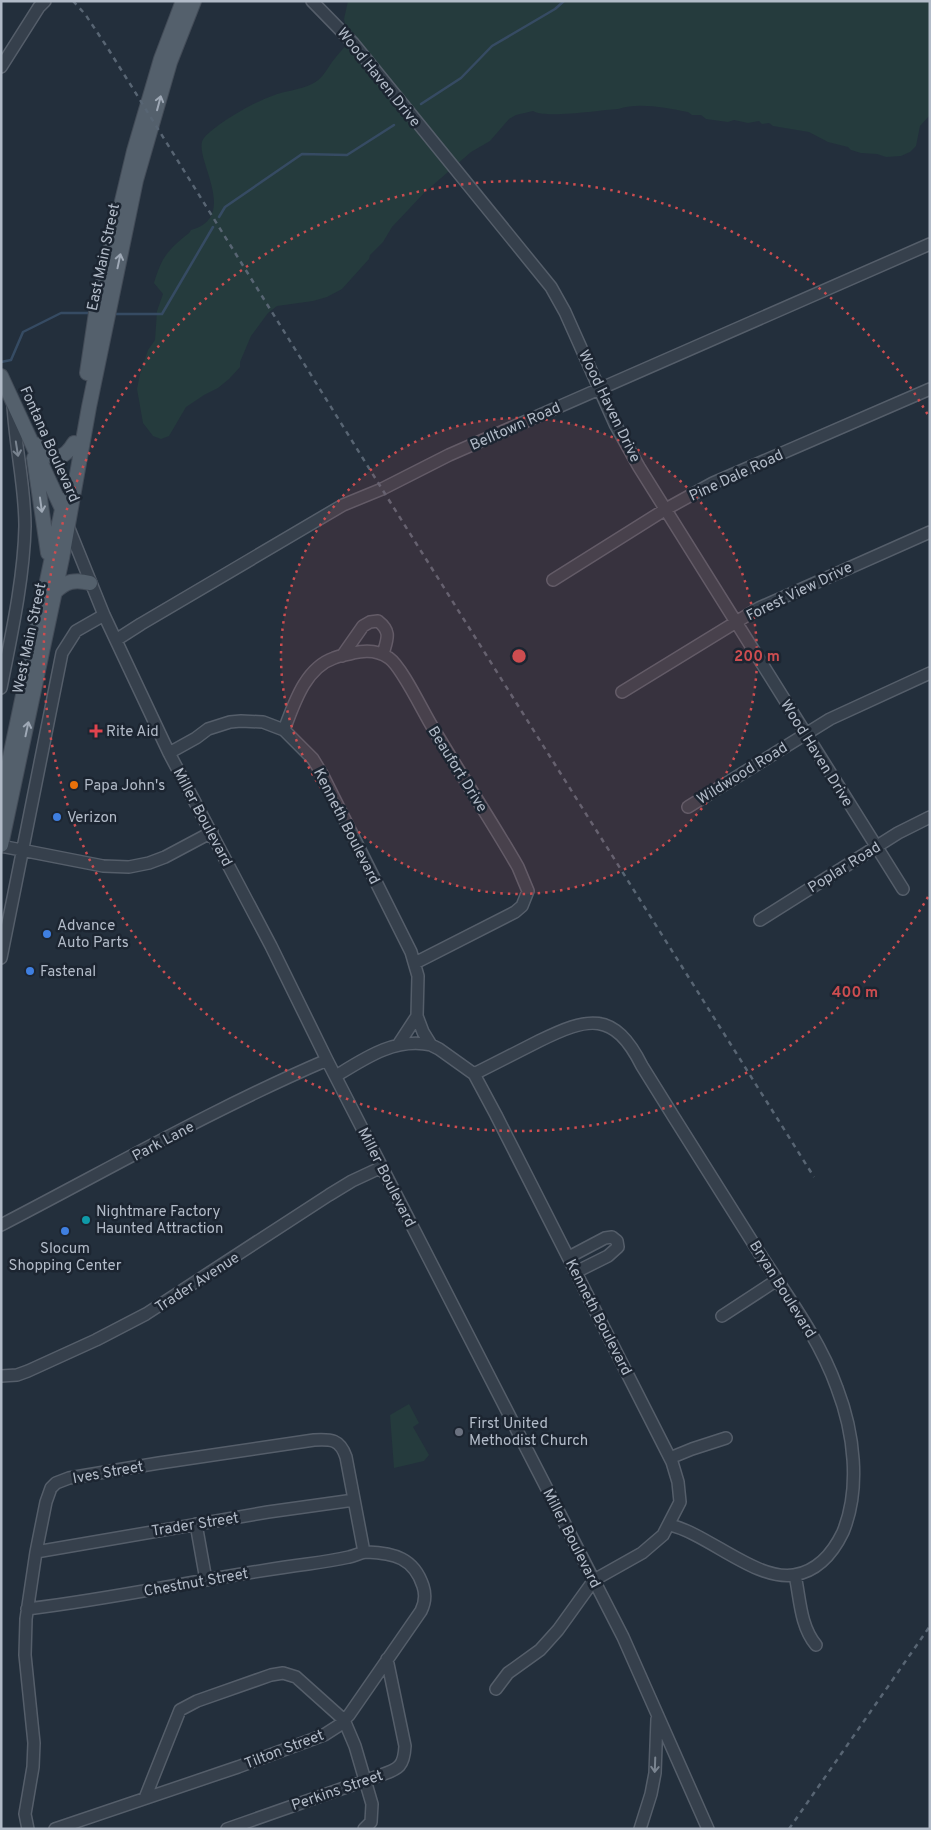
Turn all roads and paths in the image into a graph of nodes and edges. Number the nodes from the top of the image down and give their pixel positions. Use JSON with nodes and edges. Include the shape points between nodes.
{"nodes":[{"id":1,"x":45,"y":1,"type":"edge"},
{"id":2,"x":182,"y":1,"type":"edge"},
{"id":3,"x":194,"y":1,"type":"edge"},
{"id":4,"x":312,"y":1,"type":"edge"},
{"id":5,"x":4,"y":63,"type":"edge"},
{"id":6,"x":1,"y":76,"type":"edge"},
{"id":7,"x":930,"y":244,"type":"edge"},
{"id":8,"x":102,"y":312,"type":"junction"},
{"id":9,"x":1,"y":376,"type":"edge"},
{"id":10,"x":599,"y":389,"type":"junction"},
{"id":11,"x":930,"y":389,"type":"edge"},
{"id":12,"x":13,"y":400,"type":"junction"},
{"id":13,"x":32,"y":440,"type":"junction"},
{"id":14,"x":74,"y":443,"type":"junction"},
{"id":15,"x":62,"y":508,"type":"junction"},
{"id":16,"x":666,"y":509,"type":"junction"},
{"id":17,"x":68,"y":526,"type":"junction"},
{"id":18,"x":930,"y":532,"type":"edge"},
{"id":19,"x":49,"y":563,"type":"junction"},
{"id":20,"x":553,"y":580,"type":"dead end"},
{"id":21,"x":90,"y":583,"type":"junction"},
{"id":22,"x":55,"y":592,"type":"junction"},
{"id":23,"x":104,"y":614,"type":"junction"},
{"id":24,"x":736,"y":622,"type":"junction"},
{"id":25,"x":116,"y":640,"type":"junction"},
{"id":26,"x":383,"y":654,"type":"junction"},
{"id":27,"x":342,"y":656,"type":"junction"},
{"id":28,"x":930,"y":673,"type":"edge"},
{"id":29,"x":1,"y":688,"type":"edge"},
{"id":30,"x":622,"y":692,"type":"dead end"},
{"id":31,"x":284,"y":730,"type":"junction"},
{"id":32,"x":805,"y":733,"type":"junction"},
{"id":33,"x":169,"y":753,"type":"junction"},
{"id":34,"x":1,"y":800,"type":"edge"},
{"id":35,"x":688,"y":807,"type":"dead end"},
{"id":36,"x":930,"y":816,"type":"edge"},
{"id":37,"x":212,"y":832,"type":"junction"},
{"id":38,"x":1,"y":845,"type":"edge"},
{"id":39,"x":876,"y":846,"type":"junction"},
{"id":40,"x":23,"y":850,"type":"junction"},
{"id":41,"x":903,"y":889,"type":"dead end"},
{"id":42,"x":760,"y":920,"type":"dead end"},
{"id":43,"x":1,"y":958,"type":"edge"},
{"id":44,"x":415,"y":963,"type":"junction"},
{"id":45,"x":417,"y":1016,"type":"junction"},
{"id":46,"x":398,"y":1045,"type":"junction"},
{"id":47,"x":431,"y":1045,"type":"junction"},
{"id":48,"x":327,"y":1060,"type":"junction"},
{"id":49,"x":474,"y":1074,"type":"junction"},
{"id":50,"x":336,"y":1076,"type":"junction"},
{"id":51,"x":382,"y":1167,"type":"junction"},
{"id":52,"x":1,"y":1226,"type":"edge"},
{"id":53,"x":568,"y":1257,"type":"junction"},
{"id":54,"x":576,"y":1272,"type":"junction"},
{"id":55,"x":777,"y":1280,"type":"junction"},
{"id":56,"x":722,"y":1316,"type":"dead end"},
{"id":57,"x":1,"y":1376,"type":"edge"},
{"id":58,"x":726,"y":1438,"type":"dead end"},
{"id":59,"x":670,"y":1458,"type":"junction"},
{"id":60,"x":354,"y":1500,"type":"junction"},
{"id":61,"x":196,"y":1524,"type":"junction"},
{"id":62,"x":670,"y":1525,"type":"junction"},
{"id":63,"x":36,"y":1552,"type":"junction"},
{"id":64,"x":364,"y":1552,"type":"junction"},
{"id":65,"x":795,"y":1575,"type":"junction"},
{"id":66,"x":206,"y":1580,"type":"junction"},
{"id":67,"x":594,"y":1580,"type":"junction"},
{"id":68,"x":28,"y":1609,"type":"junction"},
{"id":69,"x":816,"y":1645,"type":"dead end"},
{"id":70,"x":387,"y":1659,"type":"junction"},
{"id":71,"x":496,"y":1689,"type":"dead end"},
{"id":72,"x":658,"y":1717,"type":"junction"},
{"id":73,"x":344,"y":1720,"type":"junction"},
{"id":74,"x":364,"y":1781,"type":"junction"},
{"id":75,"x":145,"y":1798,"type":"junction"},
{"id":76,"x":28,"y":1829,"type":"edge"},
{"id":77,"x":55,"y":1829,"type":"edge"},
{"id":78,"x":226,"y":1829,"type":"edge"},
{"id":79,"x":364,"y":1829,"type":"edge"},
{"id":80,"x":640,"y":1829,"type":"edge"},
{"id":81,"x":708,"y":1829,"type":"edge"}],
"edges":[{"from":1,"to":5,"type":"street"},
{"from":2,"to":8,"type":"main road","name":"East Main Street","via":[[145,108]]},
{"from":8,"to":3,"type":"main road","name":"East Main Street","one_way":true,"via":[[170,62]]},
{"from":4,"to":10,"type":"street","name":"Wood Haven Drive","via":[[353,43],[543,275],[565,312]]},
{"from":5,"to":6,"type":"street"},
{"from":7,"to":10,"type":"street","name":"Belltown Road"},
{"from":8,"to":14,"type":"main road","name":"East Main Street"},
{"from":8,"to":17,"type":"main road","name":"East Main Street"},
{"from":9,"to":12,"type":"main road","name":"Fontana Boulevard"},
{"from":10,"to":16,"type":"street","name":"Wood Haven Drive","via":[[623,439]]},
{"from":10,"to":25,"type":"street","name":"Belltown Road","via":[[343,505]]},
{"from":11,"to":16,"type":"street","name":"Pine Dale Road","via":[[713,483]]},
{"from":12,"to":13,"type":"main road","name":"Fontana Boulevard"},
{"from":12,"to":29,"type":"street","one_way":true,"via":[[25,526]]},
{"from":13,"to":14,"type":"main road","via":[[45,454],[56,457],[64,455]]},
{"from":13,"to":15,"type":"main road","name":"Fontana Boulevard"},
{"from":13,"to":19,"type":"main road","one_way":true},
{"from":14,"to":15,"type":"main road","name":"East Main Street"},
{"from":15,"to":17,"type":"main road","name":"Fontana Boulevard"},
{"from":15,"to":19,"type":"main road","name":"West Main Street"},
{"from":16,"to":20,"type":"street","name":"Pine Dale Road"},
{"from":16,"to":24,"type":"street","name":"Wood Haven Drive"},
{"from":17,"to":21,"type":"street","name":"Miller Boulevard"},
{"from":17,"to":22,"type":"main road","name":"West Main Street"},
{"from":18,"to":24,"type":"street","name":"Forest View Drive","via":[[767,604]]},
{"from":19,"to":34,"type":"main road","name":"West Main Street"},
{"from":21,"to":22,"type":"main road","via":[[72,580]]},
{"from":21,"to":23,"type":"street","name":"Miller Boulevard"},
{"from":38,"to":22,"type":"main road","name":"West Main Street","one_way":true},
{"from":23,"to":25,"type":"street","name":"Miller Boulevard"},
{"from":23,"to":40,"type":"street","via":[[76,631],[62,653]]},
{"from":24,"to":30,"type":"street","name":"Forest View Drive"},
{"from":24,"to":32,"type":"street","name":"Wood Haven Drive"},
{"from":25,"to":33,"type":"street","name":"Miller Boulevard"},
{"from":26,"to":27,"type":"street","via":[[364,651]]},
{"from":26,"to":27,"type":"street","via":[[388,633],[378,621],[363,626]]},
{"from":26,"to":44,"type":"street","name":"Beaufort Drive","via":[[395,663],[518,867],[528,891],[522,906],[515,912]]},
{"from":27,"to":31,"type":"street","via":[[324,663],[310,676],[297,697]]},
{"from":28,"to":32,"type":"street","name":"Wildwood Road"},
{"from":31,"to":33,"type":"street","name":"Kenneth Boulevard","via":[[263,722],[230,722],[208,729]]},
{"from":31,"to":44,"type":"street","name":"Kenneth Boulevard","via":[[322,774]]},
{"from":32,"to":35,"type":"street","name":"Wildwood Road"},
{"from":32,"to":39,"type":"street","name":"Wood Haven Drive"},
{"from":33,"to":37,"type":"street","name":"Miller Boulevard"},
{"from":36,"to":39,"type":"street","name":"Poplar Road"},
{"from":37,"to":40,"type":"street","via":[[165,857],[129,867],[103,866]]},
{"from":37,"to":48,"type":"street","name":"Miller Boulevard"},
{"from":38,"to":40,"type":"street"},
{"from":39,"to":41,"type":"street","name":"Wood Haven Drive"},
{"from":39,"to":42,"type":"street","name":"Poplar Road"},
{"from":40,"to":43,"type":"street"},
{"from":44,"to":45,"type":"street","name":"Kenneth Boulevard","via":[[418,976]]},
{"from":45,"to":46,"type":"street"},
{"from":45,"to":47,"type":"street","name":"Kenneth Boulevard"},
{"from":46,"to":47,"type":"street","name":"Kenneth Boulevard","via":[[420,1042]]},
{"from":46,"to":50,"type":"street","name":"Kenneth Boulevard","via":[[380,1051]]},
{"from":47,"to":49,"type":"street","name":"Kenneth Boulevard"},
{"from":48,"to":50,"type":"street","name":"Miller Boulevard"},
{"from":48,"to":52,"type":"street","name":"Park Lane","via":[[208,1117]]},
{"from":49,"to":53,"type":"street","name":"Kenneth Boulevard"},
{"from":49,"to":55,"type":"street","name":"Bryan Boulevard","via":[[572,1025],[593,1022],[613,1029],[636,1054]]},
{"from":50,"to":51,"type":"street","name":"Miller Boulevard"},
{"from":51,"to":57,"type":"street","name":"Trader Avenue","via":[[328,1195],[146,1314],[28,1371]]},
{"from":51,"to":67,"type":"street","name":"Miller Boulevard"},
{"from":53,"to":54,"type":"street","name":"Kenneth Boulevard"},
{"from":53,"to":54,"type":"street","via":[[604,1238],[612,1237],[617,1241],[618,1248],[613,1254]]},
{"from":54,"to":59,"type":"street","name":"Kenneth Boulevard"},
{"from":55,"to":56,"type":"street"},
{"from":55,"to":65,"type":"street","name":"Bryan Boulevard","via":[[816,1342],[837,1386],[848,1427],[852,1461],[850,1506],[841,1536],[820,1564]]},
{"from":58,"to":59,"type":"street"},
{"from":59,"to":62,"type":"street","name":"Kenneth Boulevard","via":[[676,1472],[680,1502]]},
{"from":60,"to":61,"type":"street","name":"Trader Street"},
{"from":60,"to":63,"type":"street","name":"Ives Street","via":[[344,1452],[330,1440],[159,1462],[69,1478],[56,1484],[46,1502]]},
{"from":60,"to":64,"type":"street","name":"Ives Street"},
{"from":61,"to":63,"type":"street","name":"Trader Street"},
{"from":61,"to":66,"type":"street"},
{"from":62,"to":65,"type":"street","name":"Bryan Boulevard","via":[[761,1570]]},
{"from":62,"to":67,"type":"street","name":"Kenneth Boulevard","via":[[650,1548]]},
{"from":63,"to":68,"type":"street","name":"Ives Street"},
{"from":64,"to":66,"type":"street","name":"Chestnut Street","via":[[330,1561]]},
{"from":64,"to":70,"type":"street","name":"Tilton Street","via":[[405,1560],[418,1573],[426,1593],[421,1611]]},
{"from":65,"to":69,"type":"street","via":[[806,1627]]},
{"from":66,"to":68,"type":"street","name":"Chestnut Street"},
{"from":67,"to":71,"type":"street","via":[[558,1630],[540,1650],[508,1673]]},
{"from":67,"to":72,"type":"street","name":"Miller Boulevard"},
{"from":68,"to":76,"type":"street","name":"Ives Street","via":[[25,1654],[34,1743],[25,1814]]},
{"from":70,"to":73,"type":"street","name":"Tilton Street"},
{"from":70,"to":74,"type":"street","name":"Perkins Street","via":[[404,1740],[404,1757],[394,1771]]},
{"from":72,"to":80,"type":"street","one_way":true,"via":[[654,1780]]},
{"from":72,"to":81,"type":"street","name":"Miller Boulevard"},
{"from":73,"to":74,"type":"street"},
{"from":73,"to":75,"type":"street","name":"Tilton Street","via":[[324,1736]]},
{"from":73,"to":75,"type":"street","via":[[296,1677],[283,1673],[197,1701],[178,1714]]},
{"from":74,"to":78,"type":"street","name":"Perkins Street"},
{"from":74,"to":79,"type":"street","via":[[372,1804],[370,1822]]},
{"from":75,"to":77,"type":"street","name":"Tilton Street"}]}
